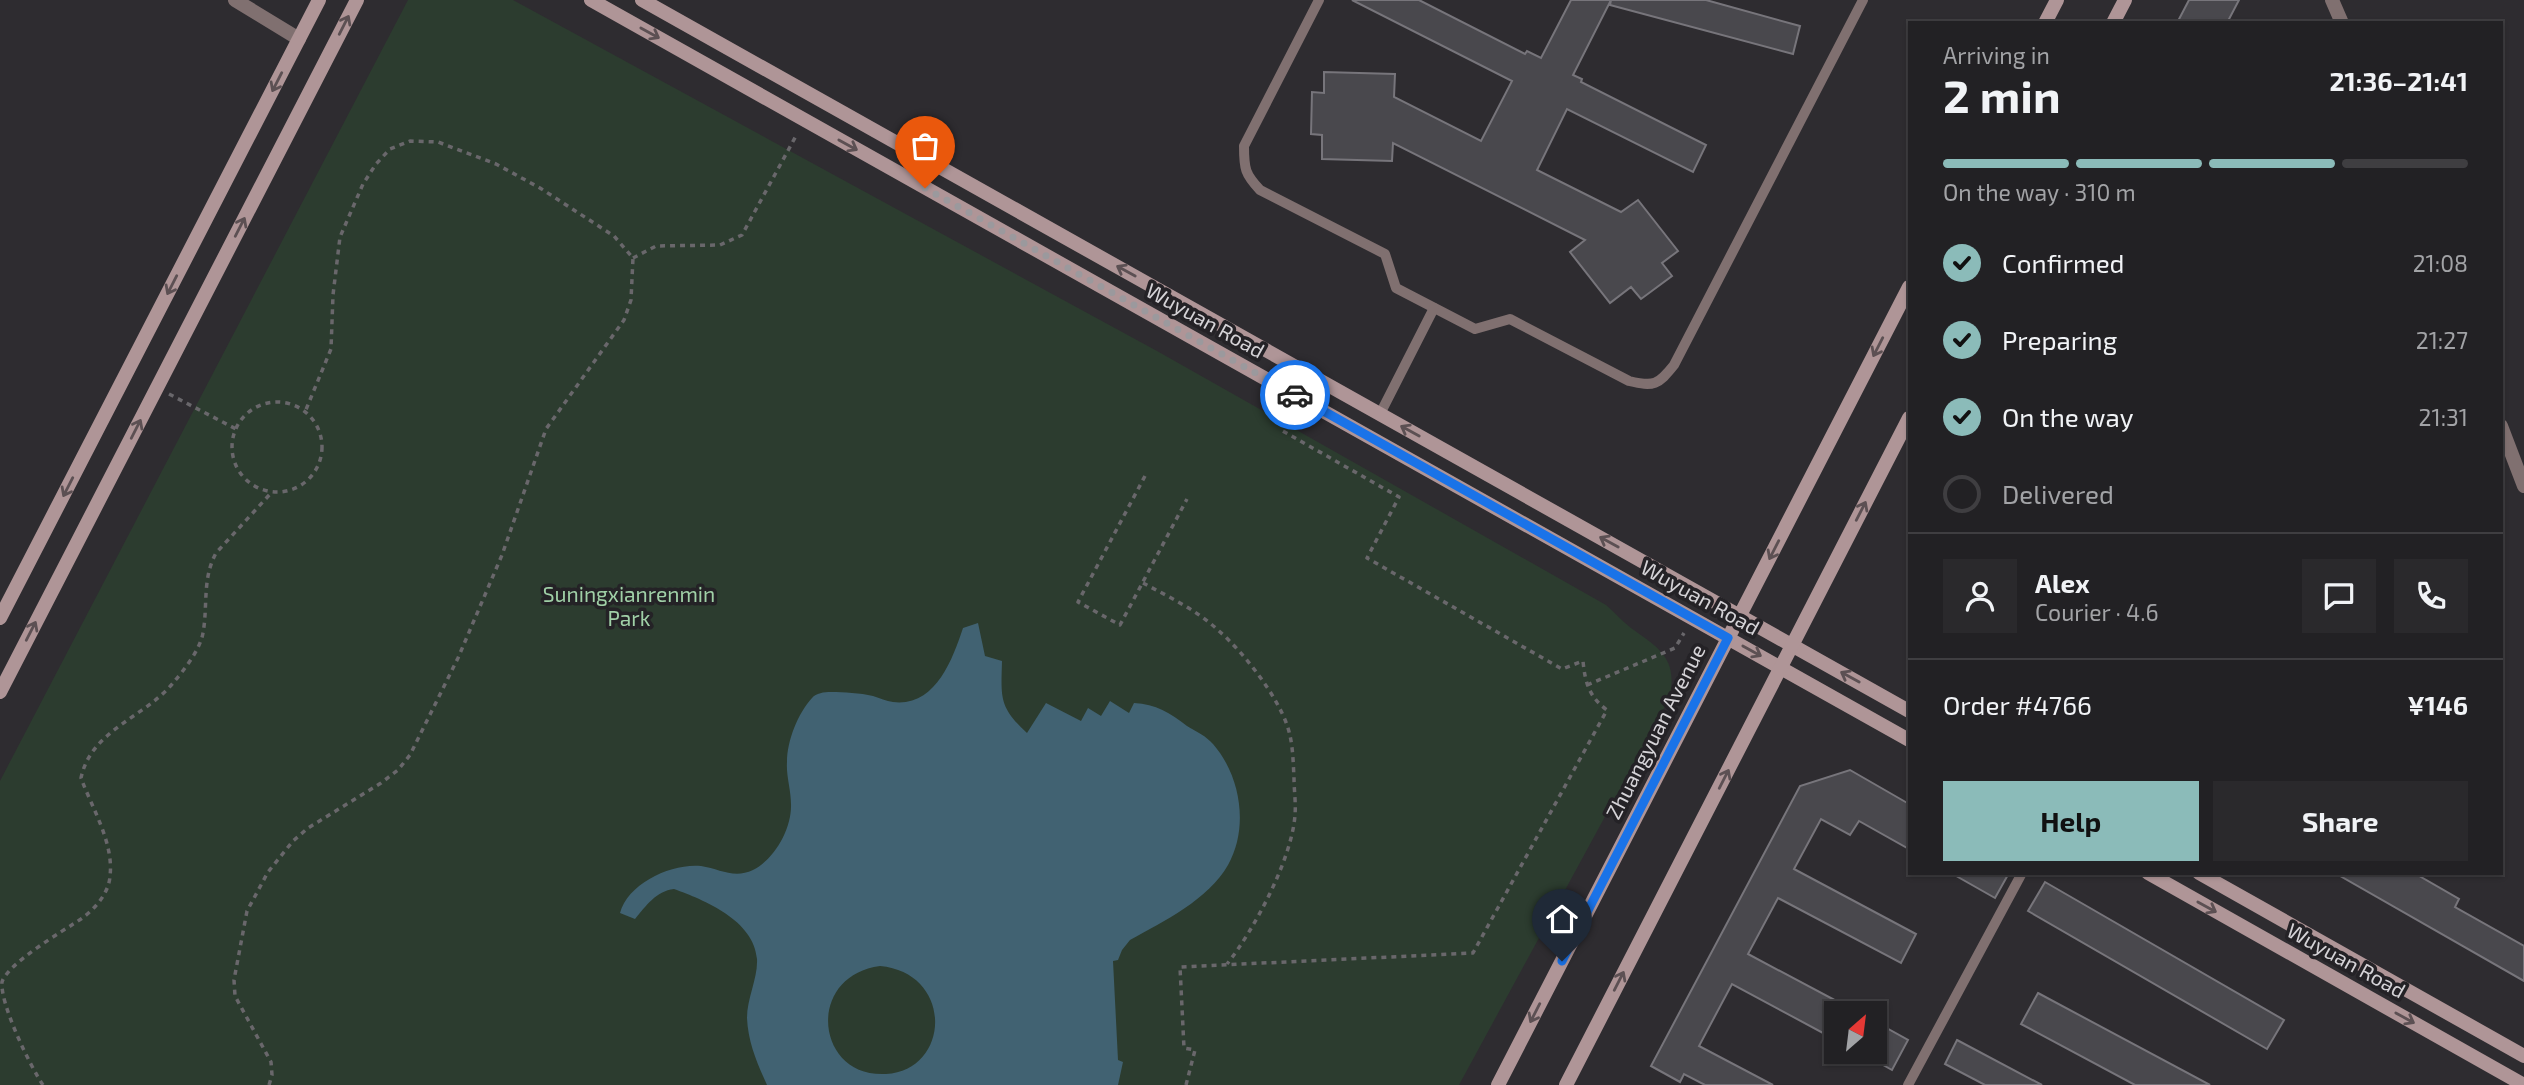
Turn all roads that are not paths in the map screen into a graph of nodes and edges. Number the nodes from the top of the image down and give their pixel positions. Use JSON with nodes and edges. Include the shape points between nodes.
{"nodes":[{"id":1,"x":235,"y":0,"type":"edge"},
{"id":2,"x":319,"y":0,"type":"edge"},
{"id":3,"x":357,"y":0,"type":"edge"},
{"id":4,"x":590,"y":0,"type":"edge"},
{"id":5,"x":642,"y":0,"type":"edge"},
{"id":6,"x":1319,"y":0,"type":"edge"},
{"id":7,"x":1863,"y":0,"type":"edge"},
{"id":8,"x":2057,"y":0,"type":"edge"},
{"id":9,"x":2125,"y":0,"type":"edge"},
{"id":10,"x":2332,"y":0,"type":"edge"},
{"id":11,"x":2046,"y":21,"type":"edge"},
{"id":12,"x":2114,"y":21,"type":"edge"},
{"id":13,"x":2341,"y":21,"type":"edge"},
{"id":14,"x":299,"y":39,"type":"junction"},
{"id":15,"x":1908,"y":289,"type":"edge"},
{"id":16,"x":1434,"y":308,"type":"junction"},
{"id":17,"x":1380,"y":414,"type":"junction"},
{"id":18,"x":1908,"y":420,"type":"edge"},
{"id":19,"x":2503,"y":431,"type":"edge"},
{"id":20,"x":2524,"y":486,"type":"edge"},
{"id":21,"x":1740,"y":615,"type":"junction"},
{"id":22,"x":0,"y":618,"type":"edge"},
{"id":23,"x":1728,"y":638,"type":"junction"},
{"id":24,"x":1792,"y":645,"type":"junction"},
{"id":25,"x":1781,"y":668,"type":"junction"},
{"id":26,"x":0,"y":692,"type":"edge"},
{"id":27,"x":1908,"y":710,"type":"edge"},
{"id":28,"x":1908,"y":739,"type":"edge"},
{"id":29,"x":2021,"y":875,"type":"edge"},
{"id":30,"x":2152,"y":875,"type":"edge"},
{"id":31,"x":2203,"y":875,"type":"edge"},
{"id":32,"x":2524,"y":1056,"type":"edge"},
{"id":33,"x":2524,"y":1084,"type":"edge"},
{"id":34,"x":1498,"y":1085,"type":"edge"},
{"id":35,"x":1566,"y":1085,"type":"edge"},
{"id":36,"x":1908,"y":1085,"type":"edge"}],
"edges":[{"from":1,"to":14,"type":"street"},
{"from":2,"to":14,"type":"main road"},
{"from":26,"to":3,"type":"main road","one_way":true},
{"from":4,"to":23,"type":"main road","name":"Wuyuan Road","one_way":true},
{"from":17,"to":5,"type":"main road","name":"Wuyuan Road","one_way":true},
{"from":6,"to":16,"type":"lane","via":[[1244,146],[1247,176],[1260,190],[1385,254],[1396,288]]},
{"from":7,"to":16,"type":"lane","via":[[1674,365],[1660,382],[1629,381],[1510,319],[1475,329]]},
{"from":8,"to":11,"type":"main road"},
{"from":9,"to":12,"type":"main road"},
{"from":10,"to":13,"type":"street"},
{"from":14,"to":22,"type":"main road","one_way":true},
{"from":15,"to":21,"type":"main road","name":"Zhuangyuan Avenue","one_way":true},
{"from":16,"to":17,"type":"lane"},
{"from":21,"to":17,"type":"main road","name":"Wuyuan Road","one_way":true},
{"from":24,"to":18,"type":"main road","one_way":true},
{"from":19,"to":20,"type":"street"},
{"from":21,"to":23,"type":"main road","name":"Zhuangyuan Avenue"},
{"from":21,"to":24,"type":"main road","name":"Wuyuan Road"},
{"from":23,"to":25,"type":"main road","name":"Wuyuan Road","one_way":true},
{"from":23,"to":34,"type":"main road","name":"Zhuangyuan Avenue","one_way":true},
{"from":24,"to":25,"type":"main road"},
{"from":27,"to":24,"type":"main road","name":"Wuyuan Road","one_way":true},
{"from":25,"to":28,"type":"main road","name":"Wuyuan Road"},
{"from":35,"to":25,"type":"main road","one_way":true},
{"from":29,"to":36,"type":"lane"},
{"from":30,"to":33,"type":"main road","name":"Wuyuan Road","one_way":true},
{"from":31,"to":32,"type":"main road","name":"Wuyuan Road"}]}
